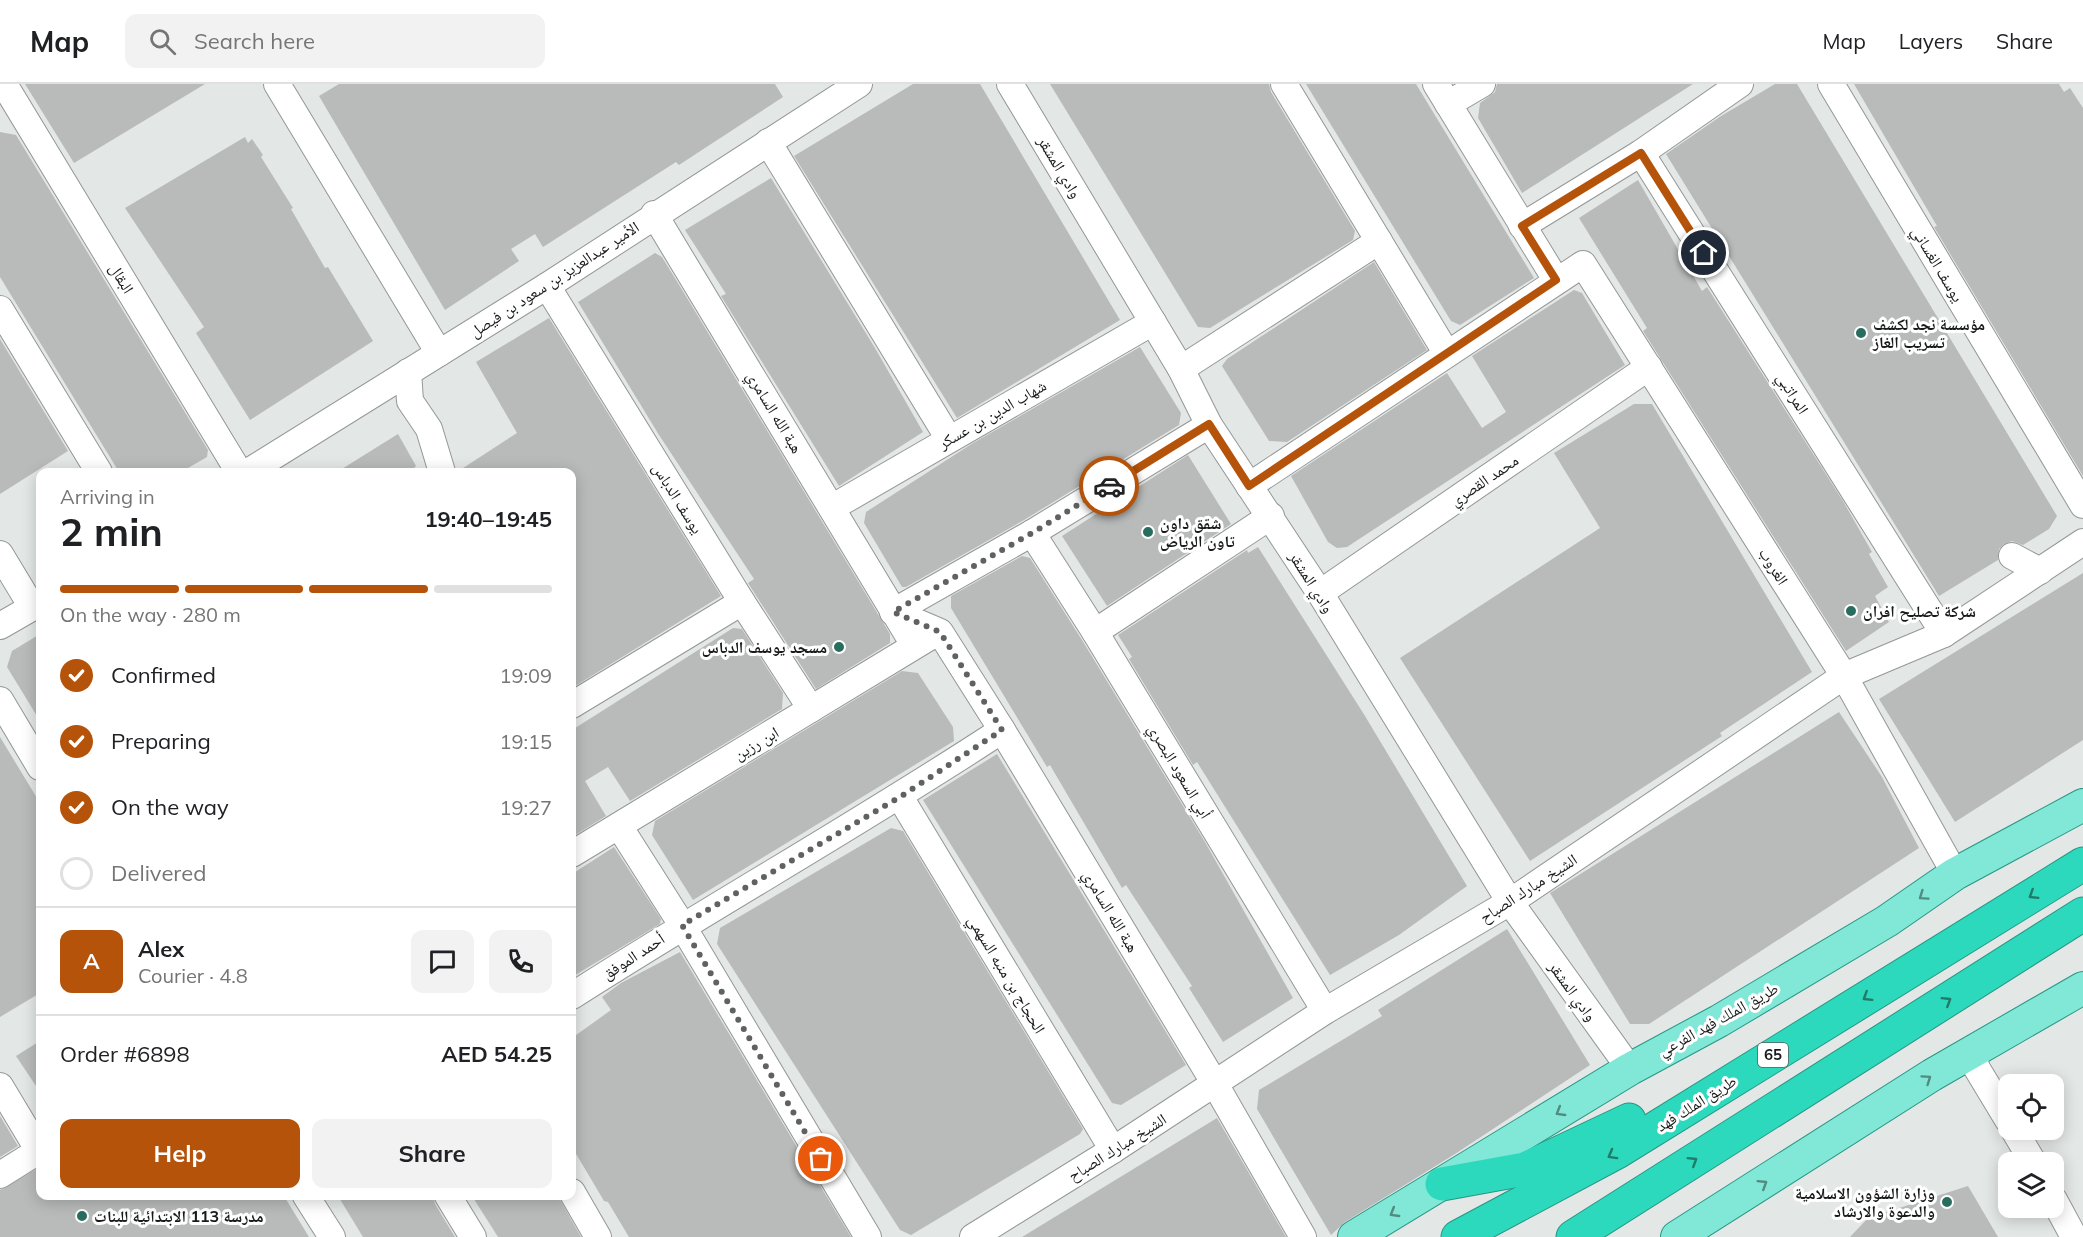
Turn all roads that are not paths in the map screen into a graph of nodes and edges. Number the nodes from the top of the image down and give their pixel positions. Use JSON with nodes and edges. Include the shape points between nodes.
{"nodes":[{"id":1,"x":277,"y":84,"type":"edge"},
{"id":2,"x":860,"y":84,"type":"edge"},
{"id":3,"x":1010,"y":84,"type":"edge"},
{"id":4,"x":1284,"y":84,"type":"edge"},
{"id":5,"x":1482,"y":84,"type":"edge"},
{"id":6,"x":1740,"y":84,"type":"edge"},
{"id":7,"x":1831,"y":84,"type":"edge"},
{"id":8,"x":832,"y":91,"type":"edge"},
{"id":9,"x":1442,"y":94,"type":"edge"},
{"id":10,"x":7,"y":101,"type":"edge"},
{"id":11,"x":768,"y":142,"type":"junction"},
{"id":12,"x":1641,"y":153,"type":"junction"},
{"id":13,"x":654,"y":214,"type":"junction"},
{"id":14,"x":1522,"y":226,"type":"junction"},
{"id":15,"x":1379,"y":241,"type":"junction"},
{"id":16,"x":1556,"y":280,"type":"junction"},
{"id":17,"x":547,"y":286,"type":"junction"},
{"id":18,"x":0,"y":309,"type":"edge"},
{"id":19,"x":1152,"y":322,"type":"junction"},
{"id":20,"x":439,"y":353,"type":"junction"},
{"id":21,"x":1447,"y":354,"type":"junction"},
{"id":22,"x":1649,"y":367,"type":"junction"},
{"id":23,"x":1181,"y":369,"type":"junction"},
{"id":24,"x":408,"y":372,"type":"junction"},
{"id":25,"x":1209,"y":424,"type":"junction"},
{"id":26,"x":949,"y":439,"type":"junction"},
{"id":27,"x":97,"y":468,"type":"edge"},
{"id":28,"x":237,"y":468,"type":"edge"},
{"id":29,"x":254,"y":468,"type":"edge"},
{"id":30,"x":436,"y":468,"type":"edge"},
{"id":31,"x":1249,"y":486,"type":"junction"},
{"id":32,"x":2083,"y":505,"type":"edge"},
{"id":33,"x":833,"y":507,"type":"junction"},
{"id":34,"x":1270,"y":516,"type":"junction"},
{"id":35,"x":1032,"y":533,"type":"junction"},
{"id":36,"x":2083,"y":542,"type":"edge"},
{"id":37,"x":0,"y":554,"type":"edge"},
{"id":38,"x":2012,"y":556,"type":"dead end"},
{"id":39,"x":2040,"y":571,"type":"junction"},
{"id":40,"x":1320,"y":593,"type":"junction"},
{"id":41,"x":742,"y":602,"type":"junction"},
{"id":42,"x":36,"y":605,"type":"edge"},
{"id":43,"x":893,"y":612,"type":"junction"},
{"id":44,"x":0,"y":626,"type":"edge"},
{"id":45,"x":940,"y":632,"type":"junction"},
{"id":46,"x":1095,"y":632,"type":"junction"},
{"id":47,"x":1944,"y":634,"type":"junction"},
{"id":48,"x":914,"y":645,"type":"junction"},
{"id":49,"x":1844,"y":676,"type":"junction"},
{"id":50,"x":0,"y":700,"type":"edge"},
{"id":51,"x":576,"y":703,"type":"edge"},
{"id":52,"x":811,"y":709,"type":"junction"},
{"id":53,"x":1002,"y":730,"type":"junction"},
{"id":54,"x":36,"y":760,"type":"edge"},
{"id":55,"x":900,"y":797,"type":"junction"},
{"id":56,"x":2083,"y":805,"type":"edge"},
{"id":57,"x":619,"y":826,"type":"junction"},
{"id":58,"x":576,"y":852,"type":"edge"},
{"id":59,"x":2083,"y":864,"type":"edge"},
{"id":60,"x":1955,"y":874,"type":"junction"},
{"id":61,"x":1510,"y":902,"type":"junction"},
{"id":62,"x":2083,"y":914,"type":"edge"},
{"id":63,"x":682,"y":925,"type":"junction"},
{"id":64,"x":2083,"y":988,"type":"edge"},
{"id":65,"x":576,"y":993,"type":"edge"},
{"id":66,"x":1325,"y":1011,"type":"junction"},
{"id":67,"x":1974,"y":1051,"type":"junction"},
{"id":68,"x":1630,"y":1069,"type":"junction"},
{"id":69,"x":1215,"y":1084,"type":"junction"},
{"id":70,"x":0,"y":1086,"type":"edge"},
{"id":71,"x":1718,"y":1089,"type":"junction"},
{"id":72,"x":1998,"y":1103,"type":"edge"},
{"id":73,"x":36,"y":1144,"type":"edge"},
{"id":74,"x":1113,"y":1150,"type":"junction"},
{"id":75,"x":36,"y":1153,"type":"edge"},
{"id":76,"x":0,"y":1175,"type":"edge"},
{"id":77,"x":1442,"y":1184,"type":"junction"},
{"id":78,"x":576,"y":1199,"type":"edge"},
{"id":79,"x":309,"y":1200,"type":"edge"},
{"id":80,"x":450,"y":1200,"type":"edge"},
{"id":81,"x":2064,"y":1218,"type":"edge"},
{"id":82,"x":332,"y":1237,"type":"edge"},
{"id":83,"x":473,"y":1237,"type":"edge"},
{"id":84,"x":598,"y":1237,"type":"edge"},
{"id":85,"x":868,"y":1237,"type":"edge"},
{"id":86,"x":973,"y":1237,"type":"edge"},
{"id":87,"x":1303,"y":1237,"type":"edge"},
{"id":88,"x":1354,"y":1237,"type":"edge"},
{"id":89,"x":1458,"y":1237,"type":"edge"},
{"id":90,"x":1573,"y":1237,"type":"edge"},
{"id":91,"x":1677,"y":1237,"type":"edge"},
{"id":92,"x":2074,"y":1237,"type":"edge"}],
"edges":[{"from":1,"to":20,"type":"street"},
{"from":2,"to":8,"type":"street","name":"الأمير عبدالعزيز بن سعود بن فيصل"},
{"from":3,"to":19,"type":"street","name":"وادي المشقر"},
{"from":4,"to":15,"type":"street"},
{"from":5,"to":9,"type":"street"},
{"from":6,"to":12,"type":"street"},
{"from":7,"to":32,"type":"street","name":"يوسف الغساني"},
{"from":8,"to":11,"type":"street","name":"الأمير عبدالعزيز بن سعود بن فيصل"},
{"from":9,"to":14,"type":"street"},
{"from":10,"to":28,"type":"street","name":"البقال"},
{"from":11,"to":13,"type":"street","name":"الأمير عبدالعزيز بن سعود بن فيصل"},
{"from":11,"to":26,"type":"street"},
{"from":12,"to":14,"type":"street"},
{"from":12,"to":47,"type":"street","name":"المراتبي"},
{"from":13,"to":17,"type":"street","name":"الأمير عبدالعزيز بن سعود بن فيصل"},
{"from":13,"to":33,"type":"street","name":"هبة الله السامري"},
{"from":14,"to":16,"type":"street"},
{"from":15,"to":21,"type":"street"},
{"from":15,"to":23,"type":"street"},
{"from":16,"to":21,"type":"street"},
{"from":16,"to":22,"type":"street","name":"الغروب","via":[[1583,264]]},
{"from":17,"to":20,"type":"street","name":"الأمير عبدالعزيز بن سعود بن فيصل"},
{"from":17,"to":41,"type":"street","name":"يوسف الدباس"},
{"from":18,"to":27,"type":"street"},
{"from":19,"to":23,"type":"street","name":"وادي المشقر"},
{"from":19,"to":26,"type":"street","name":"شهاب الدين بن عسكر"},
{"from":20,"to":24,"type":"street","name":"الأمير عبدالعزيز بن سعود بن فيصل"},
{"from":21,"to":31,"type":"street"},
{"from":22,"to":40,"type":"street","name":"محمد القصري"},
{"from":22,"to":49,"type":"street","name":"الغروب"},
{"from":23,"to":25,"type":"street","name":"وادي المشقر"},
{"from":24,"to":29,"type":"street","name":"الأمير عبدالعزيز بن سعود بن فيصل"},
{"from":24,"to":30,"type":"street","via":[[410,401],[429,429]]},
{"from":25,"to":31,"type":"street","name":"وادي المشقر"},
{"from":25,"to":35,"type":"street"},
{"from":26,"to":33,"type":"street","name":"شهاب الدين بن عسكر"},
{"from":31,"to":34,"type":"street","name":"وادي المشقر"},
{"from":33,"to":43,"type":"street","name":"هبة الله السامري"},
{"from":34,"to":40,"type":"street","name":"وادي المشقر"},
{"from":34,"to":46,"type":"street"},
{"from":35,"to":43,"type":"street"},
{"from":35,"to":46,"type":"street","name":"أبي السعود البصري"},
{"from":36,"to":39,"type":"street","name":"الشيخ مبارك الصباح"},
{"from":37,"to":42,"type":"street"},
{"from":38,"to":39,"type":"street"},
{"from":39,"to":47,"type":"street","name":"الشيخ مبارك الصباح"},
{"from":40,"to":61,"type":"street","name":"وادي المشقر"},
{"from":41,"to":51,"type":"street"},
{"from":41,"to":52,"type":"street","name":"يوسف الدباس"},
{"from":42,"to":44,"type":"street"},
{"from":43,"to":45,"type":"street"},
{"from":43,"to":48,"type":"street","name":"هبة الله السامري"},
{"from":45,"to":48,"type":"street","name":"ابن رزين"},
{"from":45,"to":53,"type":"street","name":"هبة الله السامري"},
{"from":46,"to":66,"type":"street","name":"أبي السعود البصري"},
{"from":47,"to":49,"type":"street","name":"الشيخ مبارك الصباح"},
{"from":48,"to":52,"type":"street","name":"ابن رزين"},
{"from":49,"to":60,"type":"street","name":"الغروب"},
{"from":49,"to":61,"type":"street","name":"الشيخ مبارك الصباح"},
{"from":50,"to":54,"type":"street"},
{"from":52,"to":57,"type":"street","name":"ابن رزين"},
{"from":53,"to":55,"type":"street","name":"أحمد الموفق"},
{"from":53,"to":69,"type":"street","name":"هبة الله السامري"},
{"from":55,"to":63,"type":"street","name":"أحمد الموفق"},
{"from":55,"to":74,"type":"street","name":"الحجاج بن منبه السهمي"},
{"from":56,"to":60,"type":"main road","name":"طريق الملك فهد الفرعي"},
{"from":57,"to":58,"type":"street","name":"ابن رزين"},
{"from":57,"to":63,"type":"street"},
{"from":59,"to":71,"type":"highway","name":"طريق الملك فهد","number":"65","one_way":true},
{"from":60,"to":68,"type":"main road","name":"طريق الملك فهد الفرعي","one_way":true,"via":[[1887,921]]},
{"from":61,"to":66,"type":"street","name":"الشيخ مبارك الصباح"},
{"from":61,"to":68,"type":"street","name":"وادي المشقر"},
{"from":90,"to":62,"type":"highway","one_way":true},
{"from":63,"to":65,"type":"street","name":"أحمد الموفق"},
{"from":63,"to":85,"type":"street"},
{"from":64,"to":67,"type":"main road"},
{"from":66,"to":69,"type":"street","name":"الشيخ مبارك الصباح"},
{"from":67,"to":72,"type":"street","via":[[1976,1067]]},
{"from":91,"to":67,"type":"main road","one_way":true},
{"from":68,"to":77,"type":"main road","name":"طريق الملك فهد الفرعي","one_way":true},
{"from":69,"to":74,"type":"street","name":"الشيخ مبارك الصباح"},
{"from":69,"to":87,"type":"street","name":"هبة الله السامري"},
{"from":70,"to":73,"type":"street"},
{"from":71,"to":77,"type":"highway","via":[[1643,1113],[1525,1169]]},
{"from":71,"to":89,"type":"highway","name":"طريق الملك فهد","number":"65","one_way":true,"via":[[1617,1152]]},
{"from":74,"to":86,"type":"street","name":"الشيخ مبارك الصباح"},
{"from":75,"to":76,"type":"street"},
{"from":77,"to":88,"type":"main road","name":"طريق الملك فهد الفرعي","one_way":true},
{"from":78,"to":84,"type":"street"},
{"from":79,"to":82,"type":"street"},
{"from":80,"to":83,"type":"street"},
{"from":81,"to":92,"type":"street"}]}
